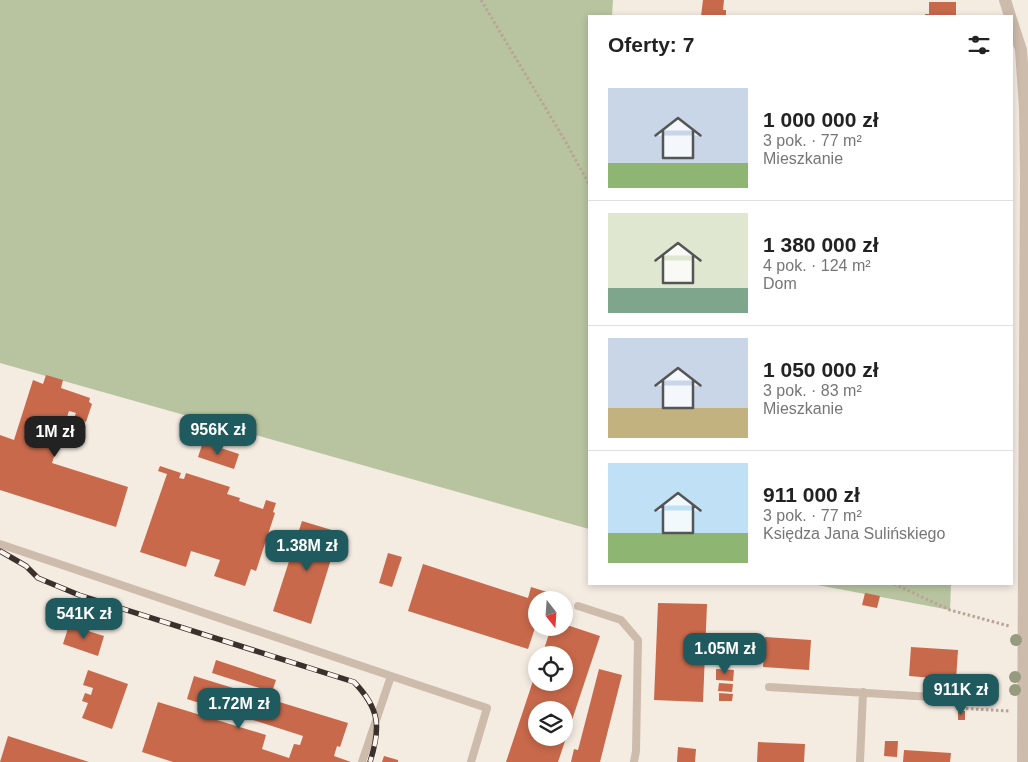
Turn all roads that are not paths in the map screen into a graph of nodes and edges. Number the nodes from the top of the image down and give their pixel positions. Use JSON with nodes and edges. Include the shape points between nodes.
{"nodes":[{"id":1,"x":1005,"y":0,"type":"edge"},
{"id":2,"x":1010,"y":15,"type":"edge"},
{"id":3,"x":1013,"y":24,"type":"edge"},
{"id":4,"x":0,"y":544,"type":"edge"},
{"id":5,"x":578,"y":606,"type":"dead end"},
{"id":6,"x":391,"y":676,"type":"junction"},
{"id":7,"x":769,"y":687,"type":"dead end"},
{"id":8,"x":863,"y":692,"type":"junction"},
{"id":9,"x":948,"y":698,"type":"dead end"},
{"id":10,"x":362,"y":762,"type":"edge"},
{"id":11,"x":471,"y":762,"type":"edge"},
{"id":12,"x":634,"y":762,"type":"edge"},
{"id":13,"x":860,"y":762,"type":"edge"},
{"id":14,"x":1023,"y":762,"type":"edge"}],
"edges":[{"from":1,"to":2,"type":"street"},
{"from":3,"to":14,"type":"street","via":[[1021,50],[1026,157]]},
{"from":4,"to":6,"type":"lane"},
{"from":5,"to":12,"type":"lane","via":[[621,620],[638,640]]},
{"from":6,"to":10,"type":"lane"},
{"from":6,"to":11,"type":"lane","via":[[487,708]]},
{"from":7,"to":8,"type":"lane"},
{"from":8,"to":9,"type":"lane"},
{"from":8,"to":13,"type":"lane"}]}
